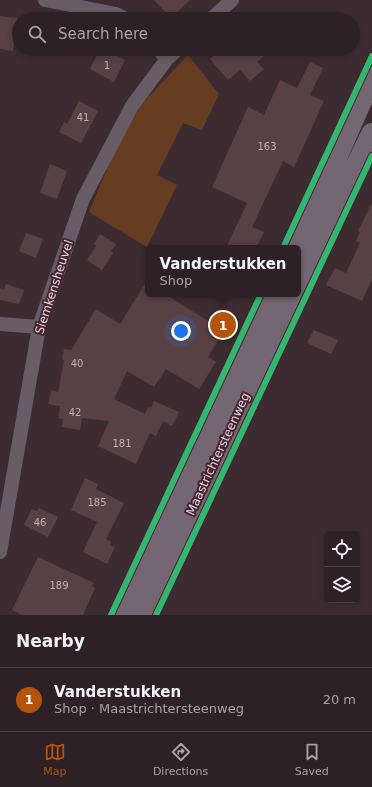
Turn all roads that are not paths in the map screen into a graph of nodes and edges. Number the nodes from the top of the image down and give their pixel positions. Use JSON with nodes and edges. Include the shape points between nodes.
{"nodes":[{"id":1,"x":45,"y":0,"type":"edge"},
{"id":2,"x":232,"y":0,"type":"edge"},
{"id":3,"x":110,"y":12,"type":"edge"},
{"id":4,"x":219,"y":12,"type":"edge"},
{"id":5,"x":162,"y":56,"type":"edge"},
{"id":6,"x":372,"y":76,"type":"edge"},
{"id":7,"x":372,"y":134,"type":"edge"},
{"id":8,"x":297,"y":245,"type":"edge"},
{"id":9,"x":301,"y":279,"type":"edge"},
{"id":10,"x":274,"y":297,"type":"edge"},
{"id":11,"x":293,"y":297,"type":"edge"},
{"id":12,"x":0,"y":324,"type":"edge"},
{"id":13,"x":39,"y":327,"type":"junction"},
{"id":14,"x":0,"y":552,"type":"edge"},
{"id":15,"x":125,"y":615,"type":"edge"},
{"id":16,"x":142,"y":615,"type":"edge"}],
"edges":[{"from":1,"to":3,"type":"street"},
{"from":2,"to":4,"type":"street"},
{"from":5,"to":13,"type":"street","name":"Siemkensheuvel","via":[[83,199]]},
{"from":6,"to":8,"type":"main road"},
{"from":7,"to":9,"type":"main road"},
{"from":10,"to":15,"type":"main road","name":"Maastrichtersteenweg"},
{"from":11,"to":16,"type":"main road","name":"Maastrichtersteenweg"},
{"from":12,"to":13,"type":"street"},
{"from":13,"to":14,"type":"street","name":"Siemkensheuvel"}]}
